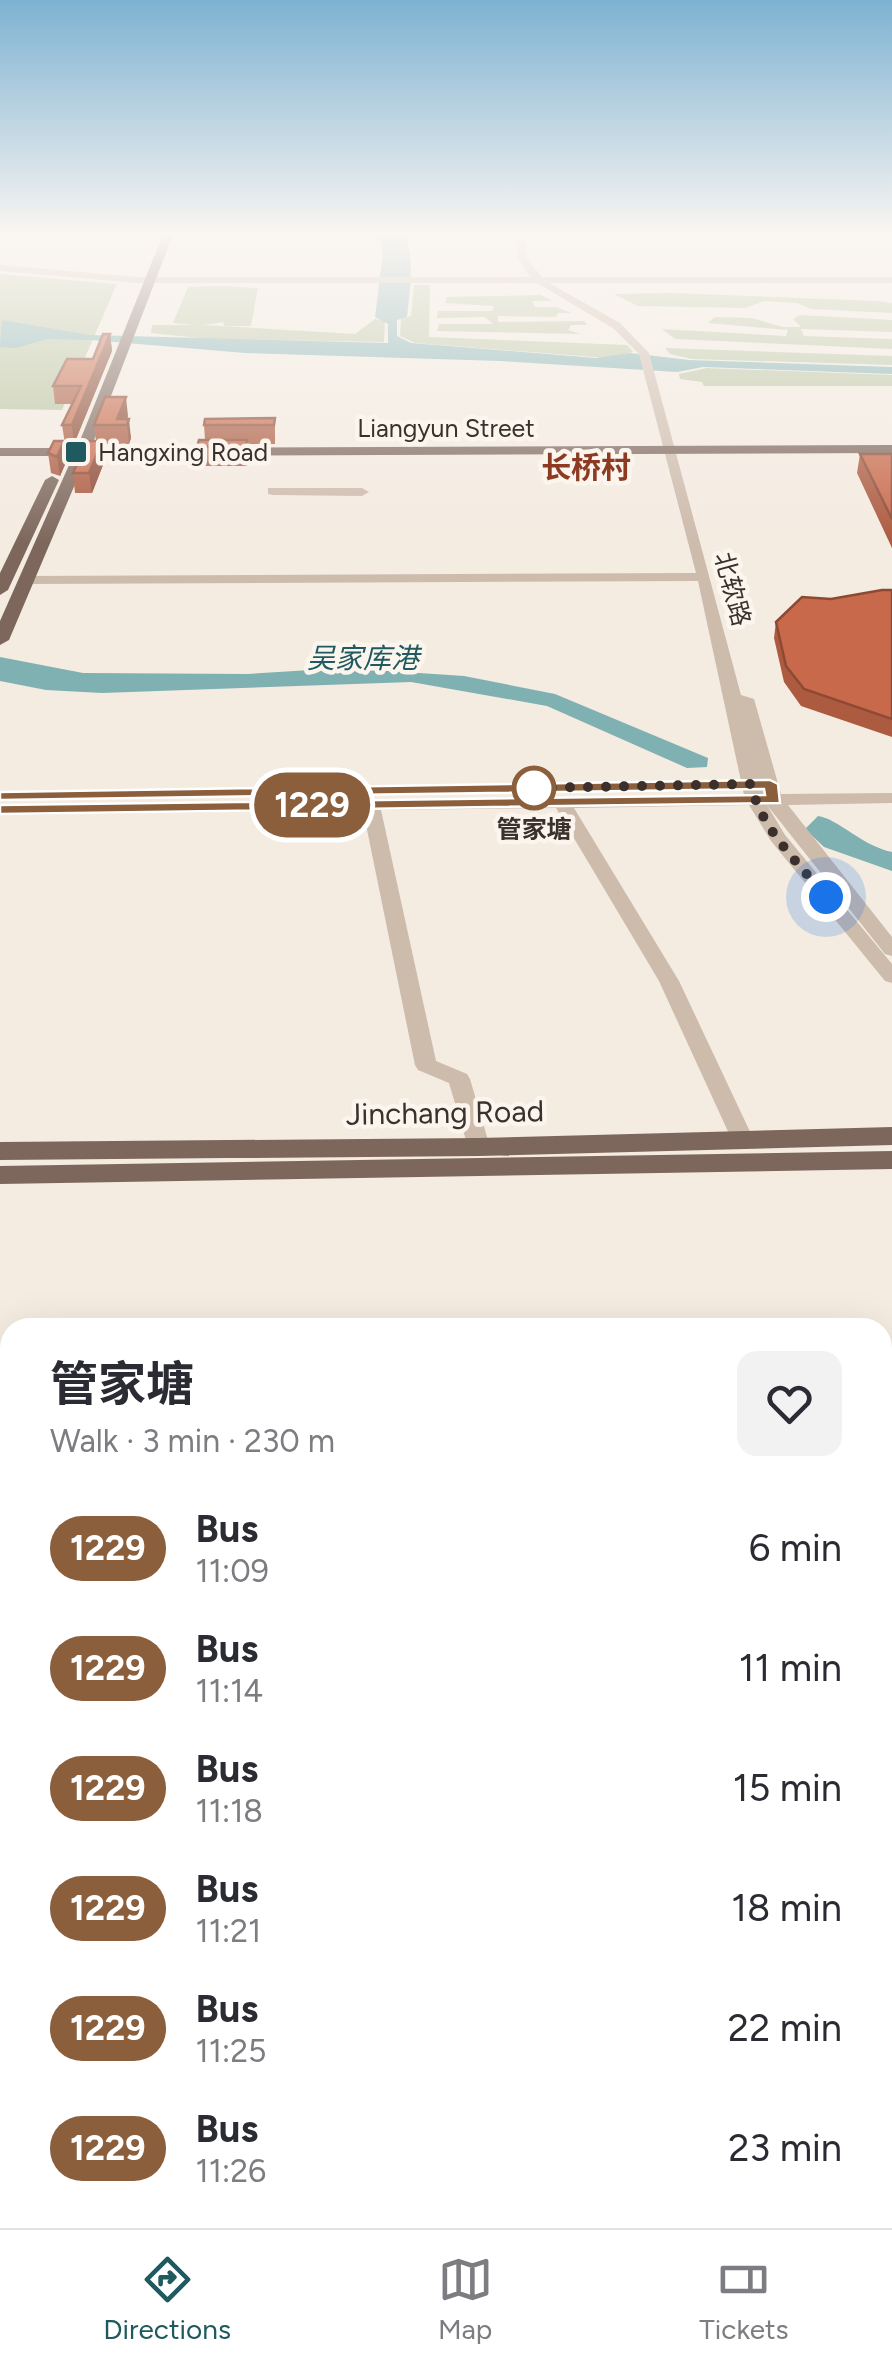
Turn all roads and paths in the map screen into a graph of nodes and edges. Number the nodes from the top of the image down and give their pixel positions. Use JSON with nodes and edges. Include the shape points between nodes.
{"nodes":[{"id":1,"x":122,"y":336,"type":"edge"},
{"id":2,"x":631,"y":336,"type":"edge"},
{"id":3,"x":892,"y":451,"type":"edge"},
{"id":4,"x":0,"y":452,"type":"edge"},
{"id":5,"x":679,"y":452,"type":"junction"},
{"id":6,"x":72,"y":456,"type":"junction"},
{"id":7,"x":0,"y":460,"type":"edge"},
{"id":8,"x":273,"y":492,"type":"dead end"},
{"id":9,"x":362,"y":492,"type":"dead end"},
{"id":10,"x":704,"y":576,"type":"junction"},
{"id":11,"x":26,"y":580,"type":"junction"},
{"id":12,"x":0,"y":590,"type":"edge"},
{"id":13,"x":0,"y":640,"type":"edge"},
{"id":14,"x":892,"y":782,"type":"edge"},
{"id":15,"x":762,"y":791,"type":"junction"},
{"id":16,"x":0,"y":796,"type":"edge"},
{"id":17,"x":892,"y":798,"type":"edge"},
{"id":18,"x":560,"y":800,"type":"junction"},
{"id":19,"x":371,"y":804,"type":"junction"},
{"id":20,"x":0,"y":810,"type":"edge"},
{"id":21,"x":892,"y":950,"type":"edge"},
{"id":22,"x":892,"y":978,"type":"edge"},
{"id":23,"x":892,"y":1136,"type":"edge"},
{"id":24,"x":742,"y":1138,"type":"junction"},
{"id":25,"x":479,"y":1146,"type":"junction"},
{"id":26,"x":0,"y":1151,"type":"edge"},
{"id":27,"x":892,"y":1160,"type":"edge"},
{"id":28,"x":0,"y":1175,"type":"edge"}],
"edges":[{"from":1,"to":6,"type":"main road"},
{"from":2,"to":5,"type":"street","name":"北软路","via":[[650,353]]},
{"from":3,"to":5,"type":"main road","name":"Liangyun Street"},
{"from":4,"to":6,"type":"main road","name":"Liangyun Street"},
{"from":5,"to":6,"type":"main road","name":"Liangyun Street"},
{"from":5,"to":10,"type":"street","name":"北软路"},
{"from":5,"to":15,"type":"street","name":"北软路"},
{"from":6,"to":7,"type":"main road","name":"Liangyun Street"},
{"from":6,"to":11,"type":"main road"},
{"from":6,"to":12,"type":"main road"},
{"from":8,"to":9,"type":"street"},
{"from":10,"to":11,"type":"street"},
{"from":10,"to":15,"type":"street","name":"北软路"},
{"from":11,"to":13,"type":"main road"},
{"from":14,"to":15,"type":"street"},
{"from":15,"to":16,"type":"street"},
{"from":15,"to":17,"type":"street"},
{"from":15,"to":18,"type":"street"},
{"from":15,"to":21,"type":"street","name":"北软路"},
{"from":15,"to":22,"type":"street","name":"北软路","via":[[777,838]]},
{"from":18,"to":19,"type":"street"},
{"from":18,"to":24,"type":"street","via":[[670,982]]},
{"from":19,"to":20,"type":"street"},
{"from":19,"to":25,"type":"street","via":[[426,1065],[459,1079]]},
{"from":23,"to":24,"type":"main road","name":"Jinchang Road"},
{"from":24,"to":25,"type":"main road","name":"Jinchang Road"},
{"from":25,"to":26,"type":"main road","name":"Jinchang Road"},
{"from":27,"to":28,"type":"main road","name":"Jinchang Road"}]}
